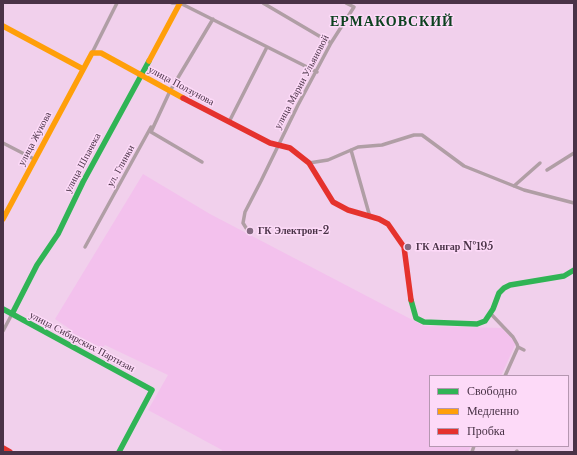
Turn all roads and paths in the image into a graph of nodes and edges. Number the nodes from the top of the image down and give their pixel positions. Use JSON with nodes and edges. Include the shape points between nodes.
{"nodes":[{"id":1,"x":117,"y":3,"type":"edge"},
{"id":2,"x":172,"y":3,"type":"edge"},
{"id":3,"x":180,"y":3,"type":"edge"},
{"id":4,"x":263,"y":3,"type":"edge"},
{"id":5,"x":346,"y":3,"type":"edge"},
{"id":6,"x":213,"y":19,"type":"junction"},
{"id":7,"x":3,"y":26,"type":"edge"},
{"id":8,"x":332,"y":43,"type":"junction"},
{"id":9,"x":267,"y":47,"type":"junction"},
{"id":10,"x":92,"y":53,"type":"junction"},
{"id":11,"x":82,"y":69,"type":"junction"},
{"id":12,"x":316,"y":72,"type":"junction"},
{"id":13,"x":141,"y":75,"type":"junction"},
{"id":14,"x":170,"y":91,"type":"junction"},
{"id":15,"x":229,"y":122,"type":"junction"},
{"id":16,"x":3,"y":143,"type":"edge"},
{"id":17,"x":278,"y":145,"type":"junction"},
{"id":18,"x":351,"y":150,"type":"junction"},
{"id":19,"x":574,"y":152,"type":"edge"},
{"id":20,"x":34,"y":159,"type":"junction"},
{"id":21,"x":202,"y":162,"type":"dead end"},
{"id":22,"x":540,"y":162,"type":"dead end"},
{"id":23,"x":309,"y":163,"type":"junction"},
{"id":24,"x":546,"y":170,"type":"dead end"},
{"id":25,"x":514,"y":186,"type":"junction"},
{"id":26,"x":574,"y":202,"type":"edge"},
{"id":27,"x":370,"y":217,"type":"junction"},
{"id":28,"x":3,"y":219,"type":"edge"},
{"id":29,"x":248,"y":231,"type":"dead end"},
{"id":30,"x":85,"y":247,"type":"dead end"},
{"id":31,"x":574,"y":270,"type":"edge"},
{"id":32,"x":3,"y":310,"type":"edge"},
{"id":33,"x":12,"y":314,"type":"junction"},
{"id":34,"x":490,"y":314,"type":"junction"},
{"id":35,"x":3,"y":331,"type":"edge"},
{"id":36,"x":518,"y":347,"type":"junction"},
{"id":37,"x":524,"y":350,"type":"dead end"},
{"id":38,"x":505,"y":375,"type":"edge"},
{"id":39,"x":3,"y":448,"type":"edge"},
{"id":40,"x":10,"y":452,"type":"edge"},
{"id":41,"x":119,"y":452,"type":"edge"}],
"edges":[{"from":1,"to":10,"type":"street"},
{"from":2,"to":3,"type":"street"},
{"from":3,"to":6,"type":"street"},
{"from":3,"to":13,"type":"street","name":"улица Шпачека"},
{"from":4,"to":8,"type":"street"},
{"from":5,"to":8,"type":"street","name":"улица Марии Ульяновой","via":[[354,7]]},
{"from":6,"to":9,"type":"street"},
{"from":6,"to":14,"type":"street"},
{"from":7,"to":11,"type":"street"},
{"from":8,"to":12,"type":"street","name":"улица Марии Ульяновой"},
{"from":9,"to":12,"type":"street"},
{"from":9,"to":15,"type":"street"},
{"from":10,"to":11,"type":"street"},
{"from":10,"to":13,"type":"street","name":"улица Ползунова","via":[[102,53]]},
{"from":11,"to":20,"type":"street","name":"улица Жукова"},
{"from":12,"to":17,"type":"street","name":"улица Марии Ульяновой"},
{"from":13,"to":14,"type":"street","name":"улица Ползунова"},
{"from":13,"to":33,"type":"street","name":"улица Шпачека","via":[[58,234]]},
{"from":14,"to":15,"type":"street","name":"улица Ползунова"},
{"from":14,"to":21,"type":"street","via":[[151,132]]},
{"from":14,"to":30,"type":"street","name":"ул. Глинки"},
{"from":15,"to":17,"type":"street","name":"улица Ползунова"},
{"from":16,"to":20,"type":"street"},
{"from":17,"to":23,"type":"street","name":"улица Ползунова","via":[[290,148]]},
{"from":17,"to":29,"type":"street","name":"улица Марии Ульяновой","via":[[242,218]]},
{"from":18,"to":23,"type":"street","via":[[328,160]]},
{"from":18,"to":25,"type":"street","via":[[422,135],[464,166]]},
{"from":18,"to":27,"type":"street"},
{"from":19,"to":24,"type":"street"},
{"from":20,"to":28,"type":"street","name":"улица Жукова"},
{"from":22,"to":25,"type":"street"},
{"from":23,"to":27,"type":"street","via":[[333,202]]},
{"from":25,"to":26,"type":"street"},
{"from":27,"to":34,"type":"street","via":[[379,218],[388,224],[404,247],[416,318],[424,322],[465,325],[485,321]]},
{"from":31,"to":34,"type":"street","via":[[564,276],[510,285],[499,293]]},
{"from":32,"to":33,"type":"street","name":"улица Сибирских Партизан"},
{"from":33,"to":35,"type":"street","name":"улица Шпачека"},
{"from":33,"to":41,"type":"street","name":"улица Сибирских Партизан","via":[[152,390]]},
{"from":34,"to":36,"type":"street","via":[[513,337]]},
{"from":36,"to":37,"type":"street"},
{"from":36,"to":38,"type":"street"},
{"from":39,"to":40,"type":"street"}]}
